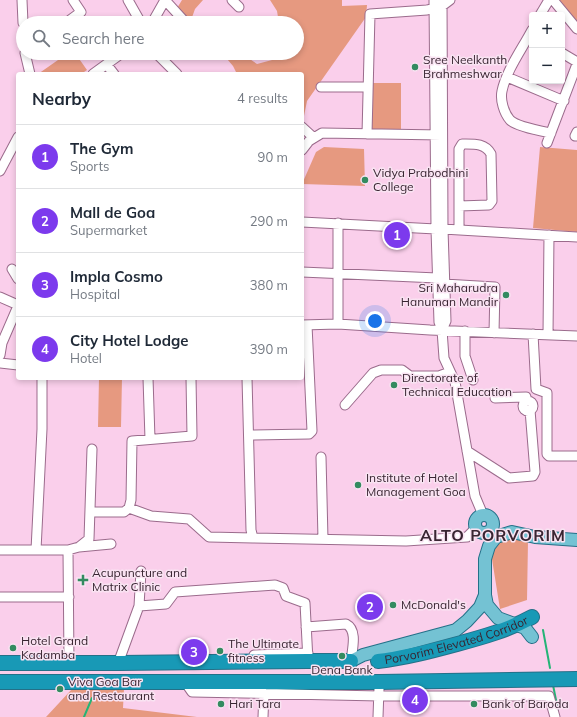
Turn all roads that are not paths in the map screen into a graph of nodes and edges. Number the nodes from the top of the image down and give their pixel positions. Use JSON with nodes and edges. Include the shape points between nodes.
{"nodes":[{"id":1,"x":22,"y":0,"type":"edge"},
{"id":2,"x":73,"y":0,"type":"edge"},
{"id":3,"x":128,"y":0,"type":"edge"},
{"id":4,"x":165,"y":0,"type":"edge"},
{"id":5,"x":232,"y":0,"type":"edge"},
{"id":6,"x":450,"y":0,"type":"edge"},
{"id":7,"x":549,"y":0,"type":"edge"},
{"id":8,"x":554,"y":0,"type":"edge"},
{"id":9,"x":438,"y":4,"type":"edge"},
{"id":10,"x":239,"y":7,"type":"dead end"},
{"id":11,"x":542,"y":12,"type":"edge"},
{"id":12,"x":23,"y":16,"type":"edge"},
{"id":13,"x":76,"y":16,"type":"edge"},
{"id":14,"x":137,"y":16,"type":"edge"},
{"id":15,"x":156,"y":16,"type":"edge"},
{"id":16,"x":180,"y":16,"type":"edge"},
{"id":17,"x":577,"y":29,"type":"edge"},
{"id":18,"x":529,"y":37,"type":"edge"},
{"id":19,"x":565,"y":55,"type":"edge"},
{"id":20,"x":27,"y":60,"type":"edge"},
{"id":21,"x":113,"y":60,"type":"edge"},
{"id":22,"x":164,"y":60,"type":"edge"},
{"id":23,"x":577,"y":63,"type":"edge"},
{"id":24,"x":107,"y":65,"type":"junction"},
{"id":25,"x":30,"y":72,"type":"edge"},
{"id":26,"x":96,"y":72,"type":"edge"},
{"id":27,"x":112,"y":72,"type":"edge"},
{"id":28,"x":175,"y":72,"type":"edge"},
{"id":29,"x":507,"y":77,"type":"junction"},
{"id":30,"x":321,"y":87,"type":"dead end"},
{"id":31,"x":368,"y":87,"type":"junction"},
{"id":32,"x":564,"y":101,"type":"junction"},
{"id":33,"x":304,"y":129,"type":"edge"},
{"id":34,"x":577,"y":132,"type":"edge"},
{"id":35,"x":551,"y":133,"type":"junction"},
{"id":36,"x":367,"y":134,"type":"junction"},
{"id":37,"x":439,"y":135,"type":"junction"},
{"id":38,"x":577,"y":136,"type":"edge"},
{"id":39,"x":314,"y":138,"type":"junction"},
{"id":40,"x":16,"y":143,"type":"edge"},
{"id":41,"x":548,"y":143,"type":"dead end"},
{"id":42,"x":304,"y":147,"type":"edge"},
{"id":43,"x":442,"y":159,"type":"junction"},
{"id":44,"x":459,"y":159,"type":"junction"},
{"id":45,"x":0,"y":171,"type":"edge"},
{"id":46,"x":459,"y":206,"type":"junction"},
{"id":47,"x":304,"y":222,"type":"edge"},
{"id":48,"x":338,"y":223,"type":"junction"},
{"id":49,"x":439,"y":229,"type":"junction"},
{"id":50,"x":459,"y":230,"type":"junction"},
{"id":51,"x":549,"y":235,"type":"junction"},
{"id":52,"x":577,"y":237,"type":"edge"},
{"id":53,"x":12,"y":269,"type":"dead end"},
{"id":54,"x":304,"y":272,"type":"edge"},
{"id":55,"x":338,"y":272,"type":"junction"},
{"id":56,"x":16,"y":276,"type":"edge"},
{"id":57,"x":440,"y":281,"type":"junction"},
{"id":58,"x":0,"y":297,"type":"edge"},
{"id":59,"x":16,"y":305,"type":"edge"},
{"id":60,"x":16,"y":311,"type":"edge"},
{"id":61,"x":338,"y":324,"type":"junction"},
{"id":62,"x":304,"y":325,"type":"edge"},
{"id":63,"x":442,"y":330,"type":"junction"},
{"id":64,"x":465,"y":332,"type":"junction"},
{"id":65,"x":494,"y":333,"type":"junction"},
{"id":66,"x":533,"y":334,"type":"junction"},
{"id":67,"x":548,"y":335,"type":"junction"},
{"id":68,"x":577,"y":336,"type":"edge"},
{"id":69,"x":0,"y":355,"type":"edge"},
{"id":70,"x":0,"y":363,"type":"edge"},
{"id":71,"x":16,"y":364,"type":"edge"},
{"id":72,"x":450,"y":372,"type":"junction"},
{"id":73,"x":42,"y":380,"type":"edge"},
{"id":74,"x":148,"y":380,"type":"edge"},
{"id":75,"x":191,"y":380,"type":"edge"},
{"id":76,"x":247,"y":380,"type":"edge"},
{"id":77,"x":473,"y":380,"type":"dead end"},
{"id":78,"x":495,"y":398,"type":"dead end"},
{"id":79,"x":345,"y":405,"type":"dead end"},
{"id":80,"x":249,"y":435,"type":"junction"},
{"id":81,"x":150,"y":439,"type":"junction"},
{"id":82,"x":92,"y":449,"type":"dead end"},
{"id":83,"x":467,"y":451,"type":"junction"},
{"id":84,"x":577,"y":456,"type":"edge"},
{"id":85,"x":321,"y":458,"type":"dead end"},
{"id":86,"x":129,"y":508,"type":"junction"},
{"id":87,"x":90,"y":512,"type":"junction"},
{"id":88,"x":483,"y":515,"type":"junction"},
{"id":89,"x":494,"y":524,"type":"junction"},
{"id":90,"x":480,"y":531,"type":"junction"},
{"id":91,"x":512,"y":532,"type":"junction"},
{"id":92,"x":253,"y":538,"type":"junction"},
{"id":93,"x":323,"y":539,"type":"junction"},
{"id":94,"x":577,"y":540,"type":"edge"},
{"id":95,"x":111,"y":544,"type":"dead end"},
{"id":96,"x":78,"y":547,"type":"junction"},
{"id":97,"x":0,"y":550,"type":"edge"},
{"id":98,"x":36,"y":550,"type":"junction"},
{"id":99,"x":68,"y":550,"type":"junction"},
{"id":100,"x":485,"y":559,"type":"junction"},
{"id":101,"x":141,"y":571,"type":"dead end"},
{"id":102,"x":485,"y":595,"type":"junction"},
{"id":103,"x":68,"y":596,"type":"junction"},
{"id":104,"x":0,"y":597,"type":"edge"},
{"id":105,"x":139,"y":606,"type":"junction"},
{"id":106,"x":532,"y":617,"type":"dead end"},
{"id":107,"x":517,"y":625,"type":"junction"},
{"id":108,"x":306,"y":627,"type":"junction"},
{"id":109,"x":532,"y":637,"type":"dead end"},
{"id":110,"x":308,"y":657,"type":"junction"},
{"id":111,"x":120,"y":661,"type":"junction"},
{"id":112,"x":351,"y":661,"type":"junction"},
{"id":113,"x":378,"y":661,"type":"dead end"},
{"id":114,"x":0,"y":662,"type":"edge"},
{"id":115,"x":69,"y":663,"type":"junction"},
{"id":116,"x":577,"y":679,"type":"edge"},
{"id":117,"x":0,"y":682,"type":"edge"},
{"id":118,"x":185,"y":682,"type":"junction"},
{"id":119,"x":379,"y":689,"type":"junction"},
{"id":120,"x":264,"y":693,"type":"junction"},
{"id":121,"x":263,"y":717,"type":"edge"},
{"id":122,"x":378,"y":717,"type":"edge"},
{"id":123,"x":555,"y":717,"type":"edge"}],
"edges":[{"from":1,"to":12,"type":"street"},
{"from":2,"to":13,"type":"street","via":[[81,12]]},
{"from":3,"to":14,"type":"street"},
{"from":4,"to":15,"type":"street"},
{"from":4,"to":16,"type":"street"},
{"from":5,"to":10,"type":"street"},
{"from":6,"to":9,"type":"street"},
{"from":7,"to":11,"type":"street"},
{"from":8,"to":17,"type":"street"},
{"from":9,"to":31,"type":"street","via":[[427,10],[370,14]]},
{"from":9,"to":37,"type":"street"},
{"from":18,"to":29,"type":"street"},
{"from":19,"to":23,"type":"street"},
{"from":20,"to":25,"type":"street"},
{"from":21,"to":24,"type":"street"},
{"from":22,"to":28,"type":"street"},
{"from":23,"to":32,"type":"street"},
{"from":24,"to":26,"type":"street"},
{"from":24,"to":27,"type":"street"},
{"from":29,"to":32,"type":"street"},
{"from":29,"to":35,"type":"street","via":[[502,92],[502,105],[511,120],[527,128]]},
{"from":30,"to":31,"type":"street"},
{"from":31,"to":36,"type":"street"},
{"from":32,"to":35,"type":"street"},
{"from":33,"to":39,"type":"street"},
{"from":34,"to":38,"type":"street"},
{"from":35,"to":41,"type":"street"},
{"from":36,"to":37,"type":"street"},
{"from":36,"to":39,"type":"street","via":[[322,133]]},
{"from":37,"to":43,"type":"street"},
{"from":37,"to":49,"type":"street"},
{"from":39,"to":42,"type":"street"},
{"from":40,"to":45,"type":"street"},
{"from":43,"to":44,"type":"street"},
{"from":43,"to":49,"type":"street"},
{"from":44,"to":46,"type":"street"},
{"from":44,"to":46,"type":"street","via":[[462,144],[476,144],[489,150],[492,201],[489,205]]},
{"from":46,"to":50,"type":"street"},
{"from":47,"to":48,"type":"street"},
{"from":48,"to":49,"type":"street"},
{"from":48,"to":55,"type":"street"},
{"from":49,"to":50,"type":"street"},
{"from":49,"to":57,"type":"street"},
{"from":50,"to":51,"type":"street"},
{"from":51,"to":52,"type":"street"},
{"from":51,"to":67,"type":"street"},
{"from":53,"to":56,"type":"street"},
{"from":54,"to":55,"type":"street"},
{"from":55,"to":57,"type":"street"},
{"from":55,"to":61,"type":"street"},
{"from":57,"to":63,"type":"street","via":[[439,322]]},
{"from":57,"to":65,"type":"street","via":[[495,287]]},
{"from":58,"to":59,"type":"street"},
{"from":60,"to":69,"type":"street","via":[[2,343]]},
{"from":61,"to":62,"type":"street"},
{"from":61,"to":63,"type":"street"},
{"from":62,"to":80,"type":"street","via":[[312,431],[309,434]]},
{"from":63,"to":64,"type":"street"},
{"from":63,"to":72,"type":"street","via":[[444,358]]},
{"from":64,"to":65,"type":"street"},
{"from":64,"to":77,"type":"street","via":[[464,356]]},
{"from":65,"to":66,"type":"street"},
{"from":66,"to":67,"type":"street"},
{"from":66,"to":84,"type":"street","via":[[536,389],[548,395],[547,454]]},
{"from":67,"to":68,"type":"street"},
{"from":70,"to":71,"type":"street"},
{"from":72,"to":79,"type":"street","via":[[439,376],[410,376],[402,370],[381,370],[373,373]]},
{"from":72,"to":83,"type":"street","via":[[456,382]]},
{"from":73,"to":98,"type":"street"},
{"from":74,"to":81,"type":"street"},
{"from":75,"to":81,"type":"street","via":[[192,436]]},
{"from":76,"to":80,"type":"street"},
{"from":78,"to":83,"type":"street","via":[[526,397],[532,404],[530,410],[535,472],[533,476],[509,478]]},
{"from":80,"to":92,"type":"street"},
{"from":81,"to":86,"type":"street","via":[[132,441]]},
{"from":82,"to":87,"type":"street"},
{"from":83,"to":88,"type":"street","via":[[474,496]]},
{"from":85,"to":93,"type":"street"},
{"from":86,"to":87,"type":"street","via":[[124,512]]},
{"from":86,"to":92,"type":"street","via":[[151,516],[189,519],[209,537]]},
{"from":87,"to":96,"type":"street","via":[[89,539]]},
{"from":88,"to":89,"type":"main road","via":[[491,518]]},
{"from":88,"to":90,"type":"main road","via":[[476,520]]},
{"from":89,"to":90,"type":"main road","via":[[490,532]]},
{"from":89,"to":91,"type":"main road"},
{"from":90,"to":93,"type":"street","via":[[467,537],[406,541]]},
{"from":90,"to":100,"type":"main road"},
{"from":91,"to":94,"type":"main road","via":[[535,537]]},
{"from":91,"to":100,"type":"main road","via":[[496,537],[489,546]]},
{"from":92,"to":93,"type":"street"},
{"from":95,"to":96,"type":"street"},
{"from":96,"to":99,"type":"street"},
{"from":97,"to":98,"type":"street"},
{"from":98,"to":99,"type":"street"},
{"from":99,"to":103,"type":"street"},
{"from":100,"to":102,"type":"main road"},
{"from":101,"to":105,"type":"street"},
{"from":102,"to":107,"type":"main road","via":[[487,605],[498,618]]},
{"from":102,"to":112,"type":"main road","via":[[480,607],[456,630],[363,655]]},
{"from":103,"to":104,"type":"street"},
{"from":103,"to":115,"type":"street"},
{"from":105,"to":108,"type":"street","via":[[166,604],[175,592],[275,585],[283,588],[286,596],[305,603]]},
{"from":105,"to":111,"type":"street"},
{"from":106,"to":107,"type":"highway","name":"Porvorim Elevated Corridor"},
{"from":107,"to":109,"type":"main road","via":[[525,628]]},
{"from":107,"to":113,"type":"highway","name":"Porvorim Elevated Corridor","via":[[415,656]]},
{"from":108,"to":110,"type":"street"},
{"from":108,"to":112,"type":"street","via":[[338,624],[350,626],[353,633]]},
{"from":110,"to":111,"type":"highway"},
{"from":110,"to":112,"type":"highway"},
{"from":111,"to":115,"type":"highway"},
{"from":114,"to":115,"type":"highway"},
{"from":116,"to":119,"type":"highway"},
{"from":117,"to":118,"type":"highway"},
{"from":118,"to":119,"type":"highway"},
{"from":118,"to":120,"type":"street","via":[[192,692]]},
{"from":119,"to":120,"type":"street"},
{"from":119,"to":122,"type":"street"},
{"from":119,"to":123,"type":"street","via":[[549,696]]},
{"from":120,"to":121,"type":"street"}]}
